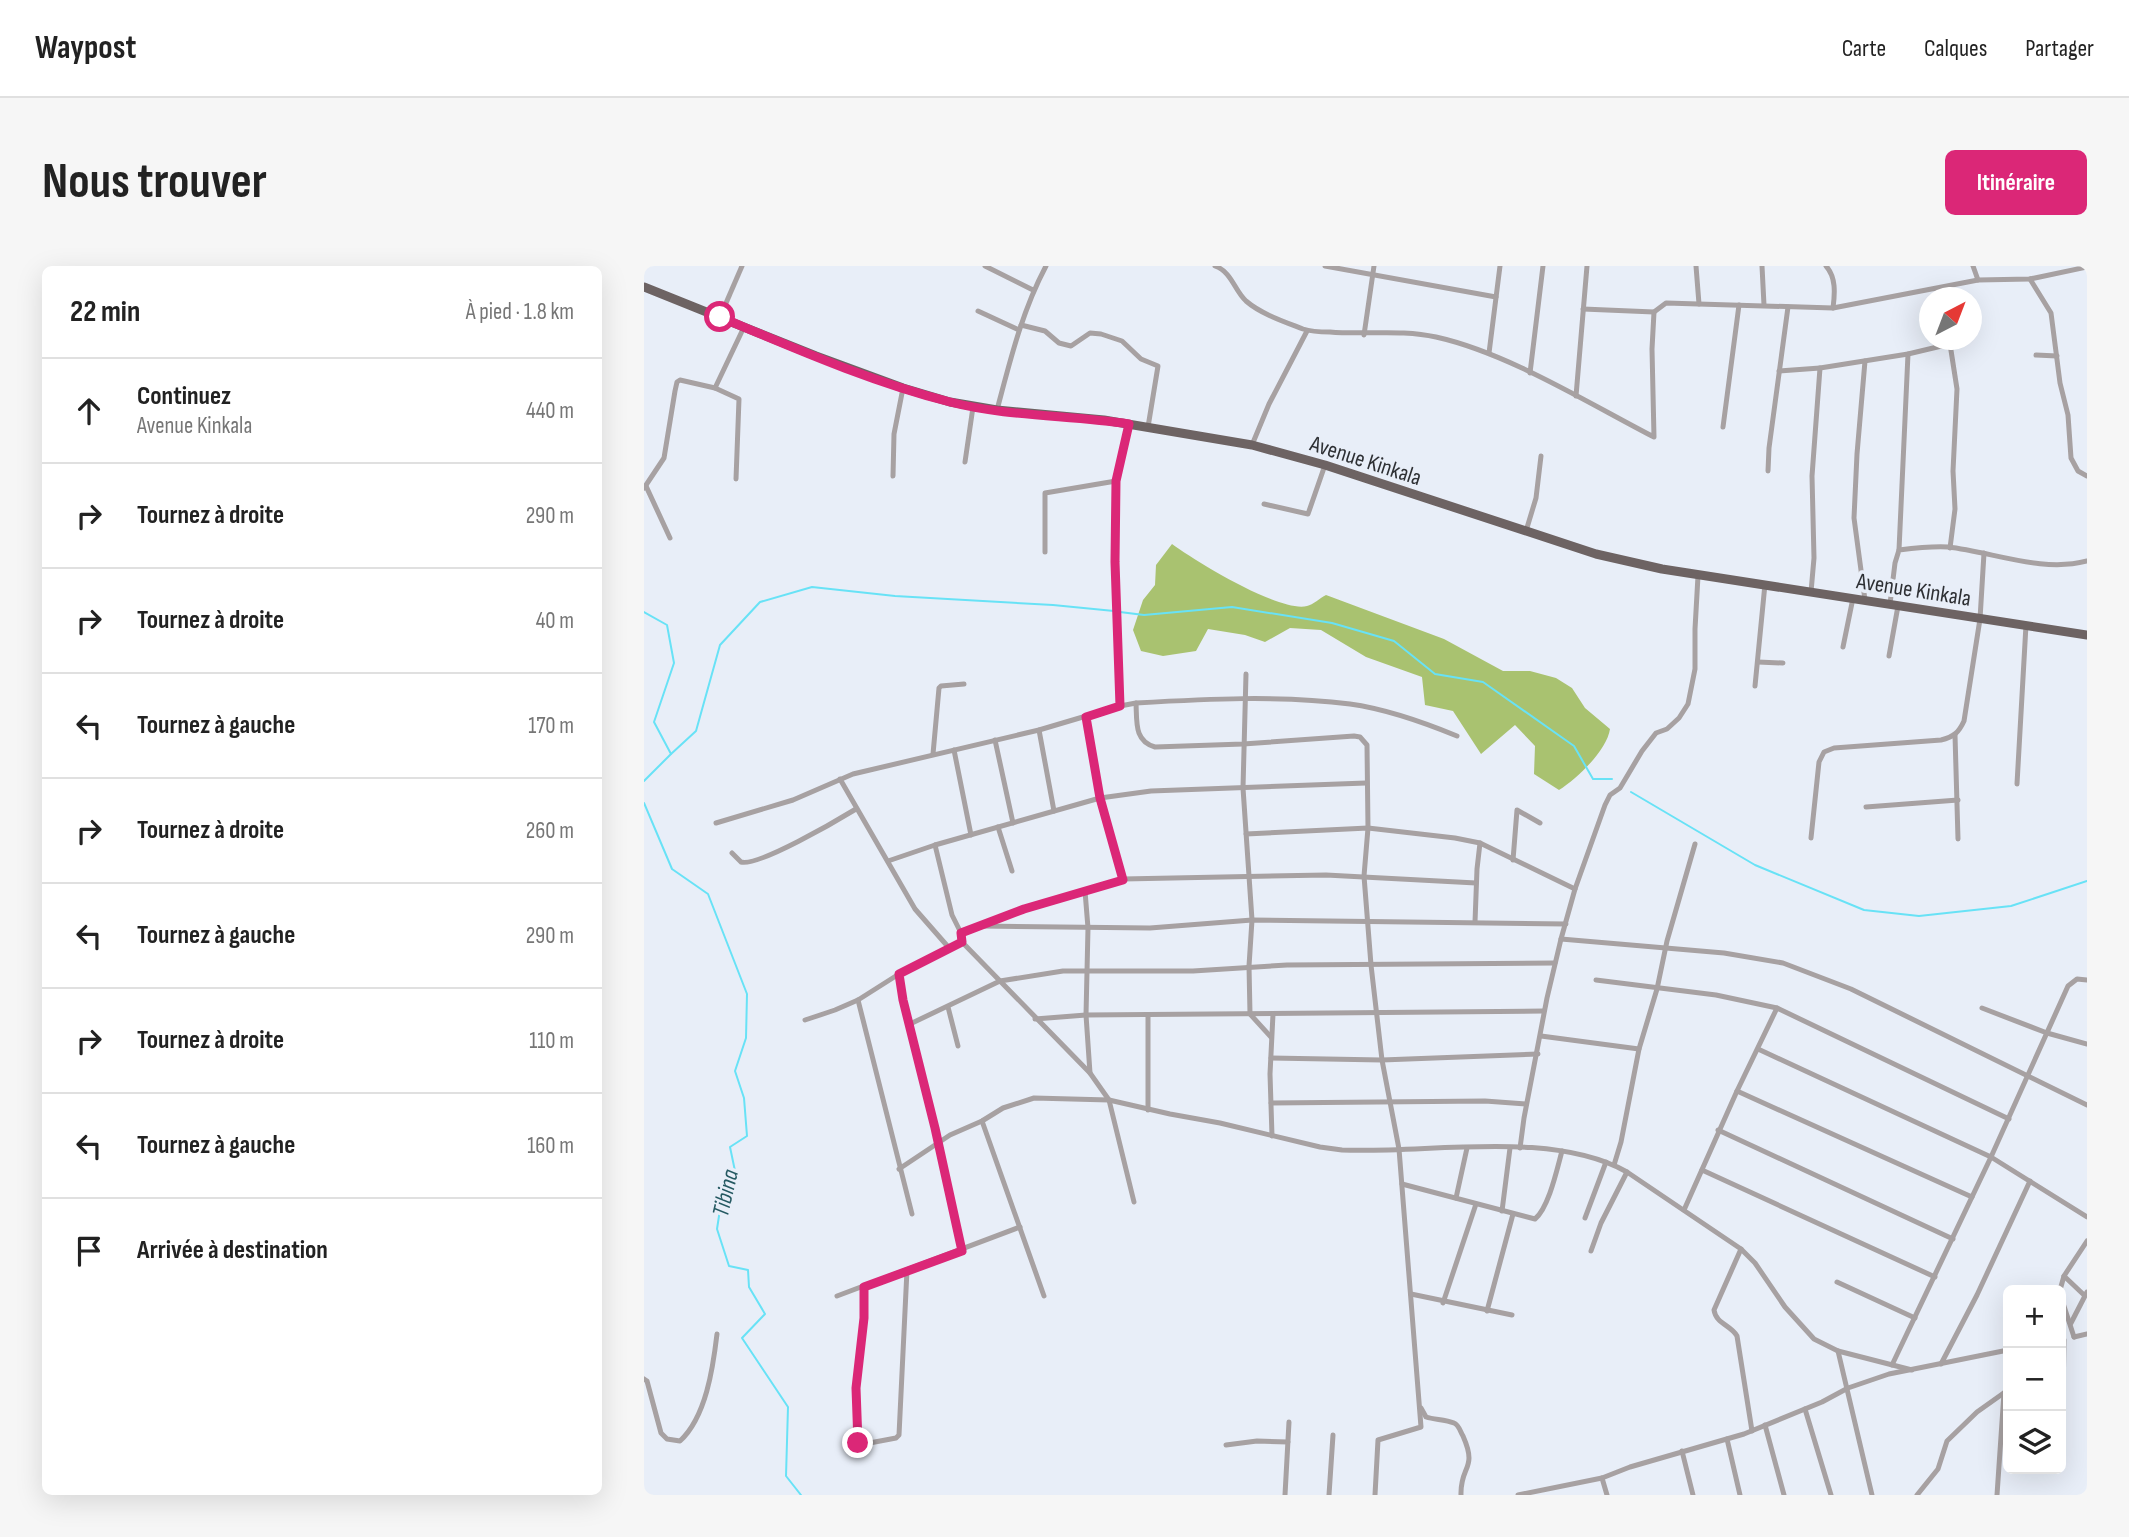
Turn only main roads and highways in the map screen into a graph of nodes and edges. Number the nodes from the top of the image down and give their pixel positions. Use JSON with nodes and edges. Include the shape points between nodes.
{"nodes":[{"id":1,"x":644,"y":287,"type":"edge"},
{"id":2,"x":2087,"y":635,"type":"edge"}],
"edges":[{"from":1,"to":2,"type":"main road","name":"Avenue Kinkala","via":[[903,388],[973,407],[1129,424],[1252,446],[1325,465],[1596,554],[1698,576]]}]}
